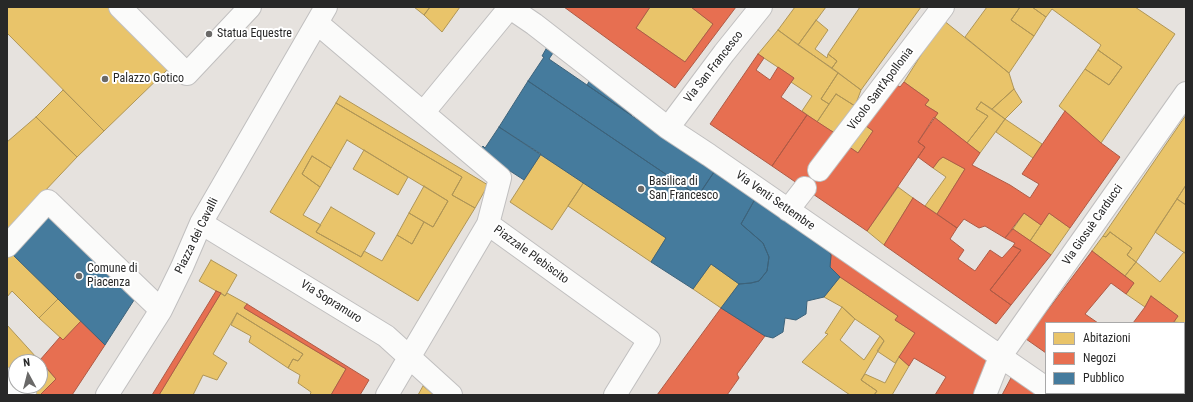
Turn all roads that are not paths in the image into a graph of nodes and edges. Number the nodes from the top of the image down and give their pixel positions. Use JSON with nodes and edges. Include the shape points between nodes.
{"nodes":[{"id":1,"x":120,"y":7,"type":"edge"},
{"id":2,"x":250,"y":7,"type":"edge"},
{"id":3,"x":509,"y":7,"type":"edge"},
{"id":4,"x":761,"y":7,"type":"edge"},
{"id":5,"x":943,"y":7,"type":"edge"},
{"id":6,"x":321,"y":15,"type":"edge"},
{"id":7,"x":1186,"y":93,"type":"edge"},
{"id":8,"x":423,"y":113,"type":"junction"},
{"id":9,"x":668,"y":128,"type":"junction"},
{"id":10,"x":819,"y":170,"type":"dead end"},
{"id":11,"x":805,"y":188,"type":"dead end"},
{"id":12,"x":788,"y":210,"type":"junction"},
{"id":13,"x":201,"y":223,"type":"junction"},
{"id":14,"x":488,"y":224,"type":"junction"},
{"id":15,"x":7,"y":246,"type":"edge"},
{"id":16,"x":162,"y":310,"type":"junction"},
{"id":17,"x":1000,"y":357,"type":"junction"},
{"id":18,"x":409,"y":358,"type":"junction"},
{"id":19,"x":7,"y":380,"type":"edge"},
{"id":20,"x":1045,"y":387,"type":"edge"},
{"id":21,"x":24,"y":395,"type":"edge"},
{"id":22,"x":107,"y":395,"type":"edge"},
{"id":23,"x":387,"y":395,"type":"edge"},
{"id":24,"x":452,"y":395,"type":"edge"},
{"id":25,"x":614,"y":395,"type":"edge"},
{"id":26,"x":985,"y":395,"type":"edge"}],
"edges":[{"from":1,"to":2,"type":"street","via":[[187,74]]},
{"from":3,"to":8,"type":"street"},
{"from":3,"to":9,"type":"street","name":"Via Venti Settembre"},
{"from":4,"to":9,"type":"street","name":"Via San Francesco"},
{"from":5,"to":10,"type":"street","name":"Vicolo Sant'Apollonia"},
{"from":6,"to":8,"type":"street"},
{"from":6,"to":13,"type":"street","name":"Piazza dei Cavalli"},
{"from":7,"to":17,"type":"street","name":"Via Giosuè Carducci"},
{"from":8,"to":14,"type":"street","via":[[500,178]]},
{"from":9,"to":12,"type":"street","name":"Via Venti Settembre"},
{"from":11,"to":12,"type":"street"},
{"from":12,"to":17,"type":"street","name":"Via Venti Settembre"},
{"from":13,"to":16,"type":"street","name":"Piazza dei Cavalli"},
{"from":13,"to":18,"type":"street","name":"Via Sopramuro","via":[[386,336]]},
{"from":14,"to":18,"type":"street","name":"Piazzale Plebiscito"},
{"from":14,"to":25,"type":"street","name":"Piazzale Plebiscito","via":[[649,340]]},
{"from":15,"to":16,"type":"street","via":[[48,201]]},
{"from":16,"to":22,"type":"street","name":"Piazza dei Cavalli"},
{"from":17,"to":20,"type":"street","name":"Via Venti Settembre"},
{"from":17,"to":26,"type":"street","name":"Via Giosuè Carducci"},
{"from":18,"to":23,"type":"street","name":"Piazzale Plebiscito"},
{"from":18,"to":24,"type":"street","name":"Via Sopramuro"},
{"from":19,"to":21,"type":"street"}]}
